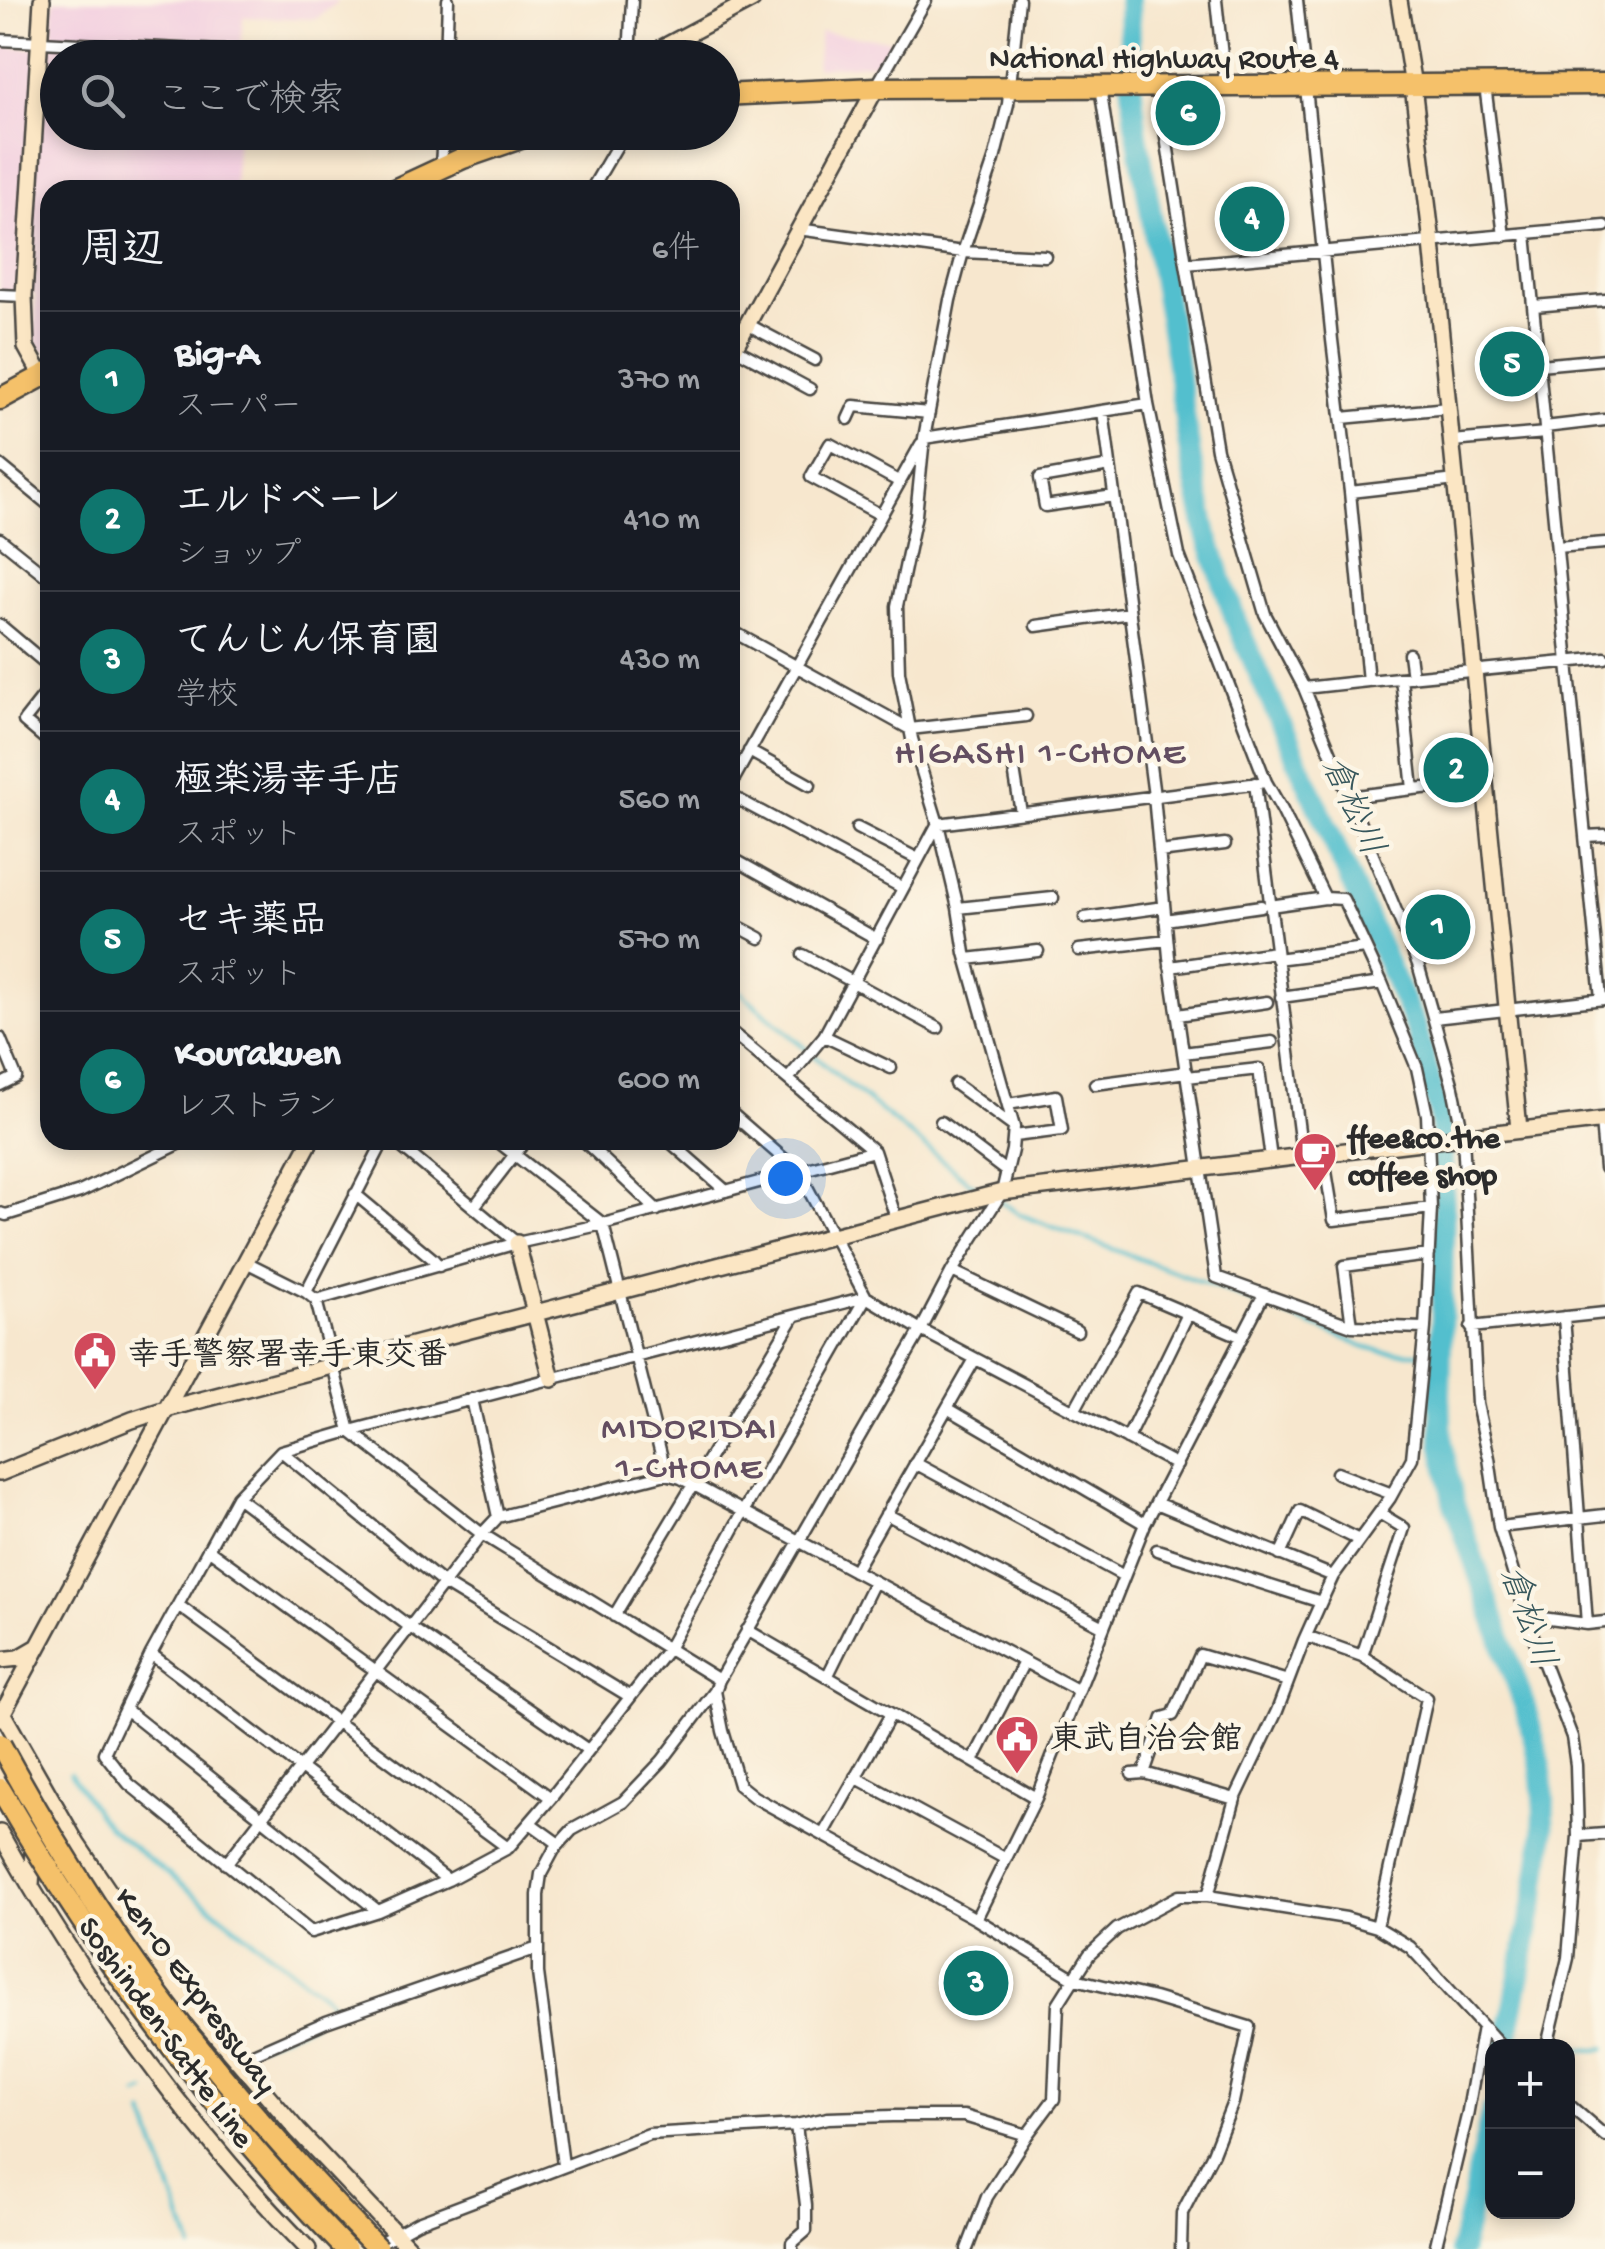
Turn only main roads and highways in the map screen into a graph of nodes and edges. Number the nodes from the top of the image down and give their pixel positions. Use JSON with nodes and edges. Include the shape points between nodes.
{"nodes":[{"id":1,"x":1605,"y":84,"type":"edge"},
{"id":2,"x":740,"y":94,"type":"edge"},
{"id":3,"x":486,"y":150,"type":"edge"},
{"id":4,"x":415,"y":180,"type":"edge"},
{"id":5,"x":40,"y":377,"type":"edge"},
{"id":6,"x":0,"y":398,"type":"edge"},
{"id":7,"x":0,"y":1744,"type":"edge"},
{"id":8,"x":0,"y":1788,"type":"edge"},
{"id":9,"x":346,"y":2249,"type":"edge"},
{"id":10,"x":378,"y":2249,"type":"edge"}],
"edges":[{"from":1,"to":2,"type":"highway","name":"National Highway Route 4"},
{"from":3,"to":4,"type":"highway"},
{"from":5,"to":6,"type":"highway"},
{"from":7,"to":10,"type":"highway","name":"Ken-O Expressway","bridge":true,"via":[[73,1870],[175,2018]]},
{"from":8,"to":9,"type":"highway","name":"Ken-O Expressway","bridge":true,"via":[[159,2032]]}]}
